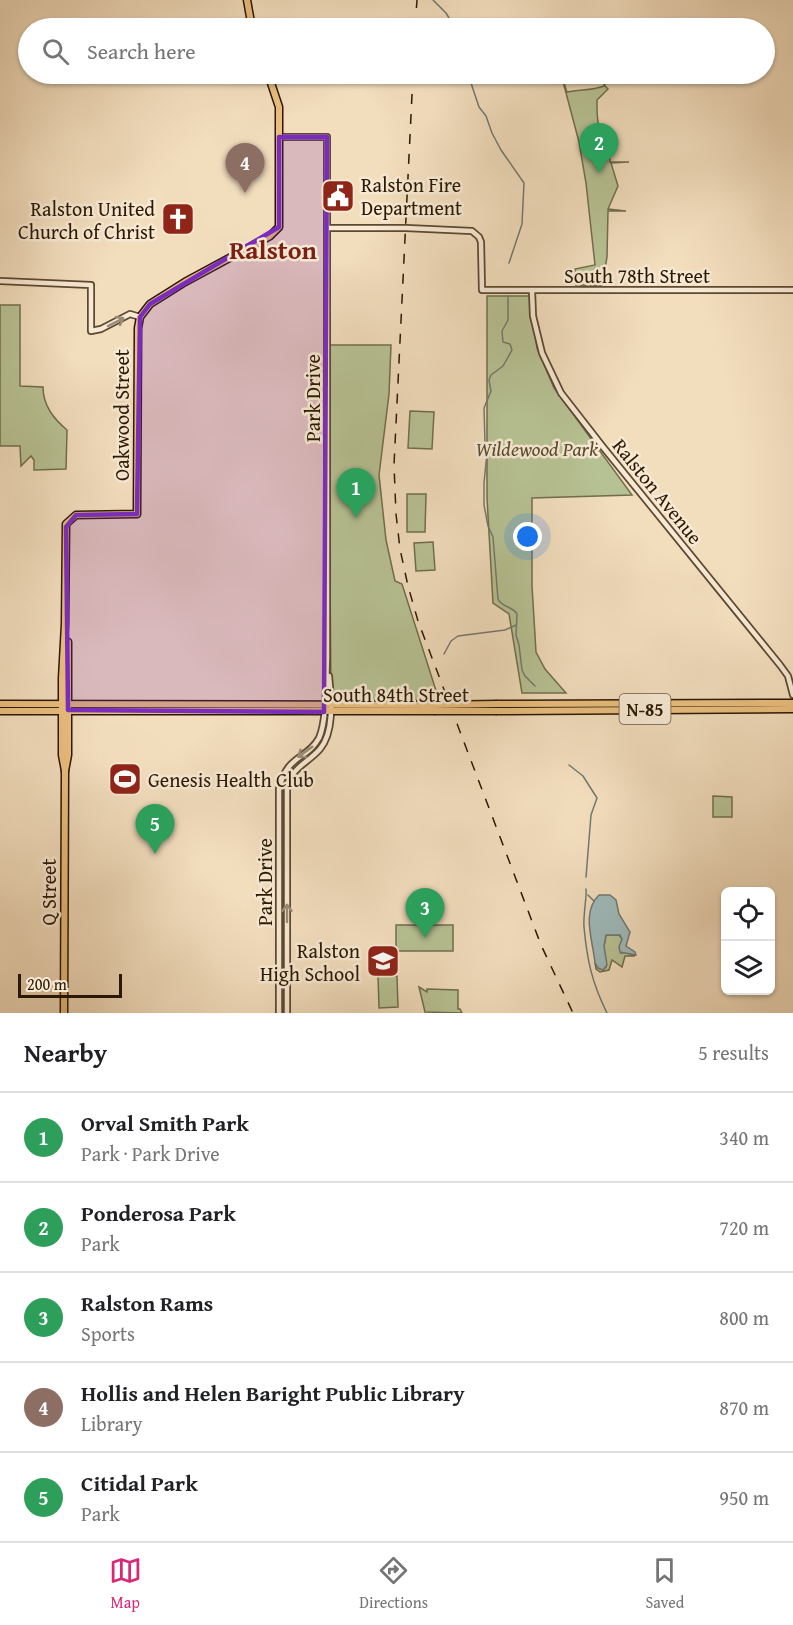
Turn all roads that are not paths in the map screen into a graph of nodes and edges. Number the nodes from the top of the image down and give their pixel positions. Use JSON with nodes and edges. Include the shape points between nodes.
{"nodes":[{"id":1,"x":247,"y":0,"type":"edge"},
{"id":2,"x":250,"y":18,"type":"edge"},
{"id":3,"x":272,"y":84,"type":"edge"},
{"id":4,"x":279,"y":137,"type":"junction"},
{"id":5,"x":327,"y":228,"type":"junction"},
{"id":6,"x":0,"y":281,"type":"edge"},
{"id":7,"x":793,"y":290,"type":"edge"},
{"id":8,"x":532,"y":291,"type":"junction"},
{"id":9,"x":140,"y":317,"type":"junction"},
{"id":10,"x":72,"y":518,"type":"joint"},
{"id":11,"x":793,"y":695,"type":"edge"},
{"id":12,"x":793,"y":703,"type":"edge"},
{"id":13,"x":0,"y":704,"type":"edge"},
{"id":14,"x":65,"y":707,"type":"junction"},
{"id":15,"x":497,"y":707,"type":"junction"},
{"id":16,"x":327,"y":708,"type":"junction"},
{"id":17,"x":756,"y":709,"type":"junction"},
{"id":18,"x":793,"y":710,"type":"edge"},
{"id":19,"x":0,"y":711,"type":"edge"},
{"id":20,"x":64,"y":1013,"type":"edge"},
{"id":21,"x":279,"y":1013,"type":"edge"},
{"id":22,"x":287,"y":1013,"type":"edge"}],
"edges":[{"from":1,"to":2,"type":"main road"},
{"from":3,"to":4,"type":"main road","via":[[278,102]]},
{"from":4,"to":5,"type":"street","name":"Park Drive","via":[[327,137]]},
{"from":4,"to":9,"type":"main road","via":[[279,227],[270,236],[150,304]]},
{"from":5,"to":8,"type":"street","name":"South 78th Street","via":[[463,230],[477,235],[481,242],[482,290]]},
{"from":5,"to":16,"type":"street","name":"Park Drive"},
{"from":6,"to":9,"type":"street","one_way":true,"via":[[91,285],[91,331],[130,314]]},
{"from":7,"to":8,"type":"street","name":"South 78th Street"},
{"from":8,"to":11,"type":"street","name":"Ralston Avenue","via":[[542,353],[561,393],[780,665]]},
{"from":9,"to":10,"type":"main road","name":"Oakwood Street","via":[[137,514],[80,514]]},
{"from":10,"to":14,"type":"main road","name":"Q Street","via":[[66,527]]},
{"from":12,"to":15,"type":"main road","name":"South 84th Street","number":"N-85"},
{"from":12,"to":17,"type":"main road"},
{"from":13,"to":14,"type":"main road","name":"South 84th Street","number":"N-85"},
{"from":14,"to":16,"type":"main road","name":"South 84th Street","number":"N-85"},
{"from":14,"to":19,"type":"main road","name":"South 84th Street","number":"N-85"},
{"from":14,"to":20,"type":"main road","name":"Q Street"},
{"from":15,"to":16,"type":"main road","name":"South 84th Street","number":"N-85","bridge":true},
{"from":15,"to":17,"type":"main road","name":"South 84th Street","number":"N-85"},
{"from":16,"to":21,"type":"street","name":"Park Drive","one_way":true,"via":[[318,739],[290,764],[279,789]]},
{"from":22,"to":16,"type":"street","name":"Park Drive","one_way":true,"via":[[287,787],[296,769],[324,743],[329,727]]},
{"from":17,"to":18,"type":"main road","name":"South 84th Street","number":"N-85"}]}
